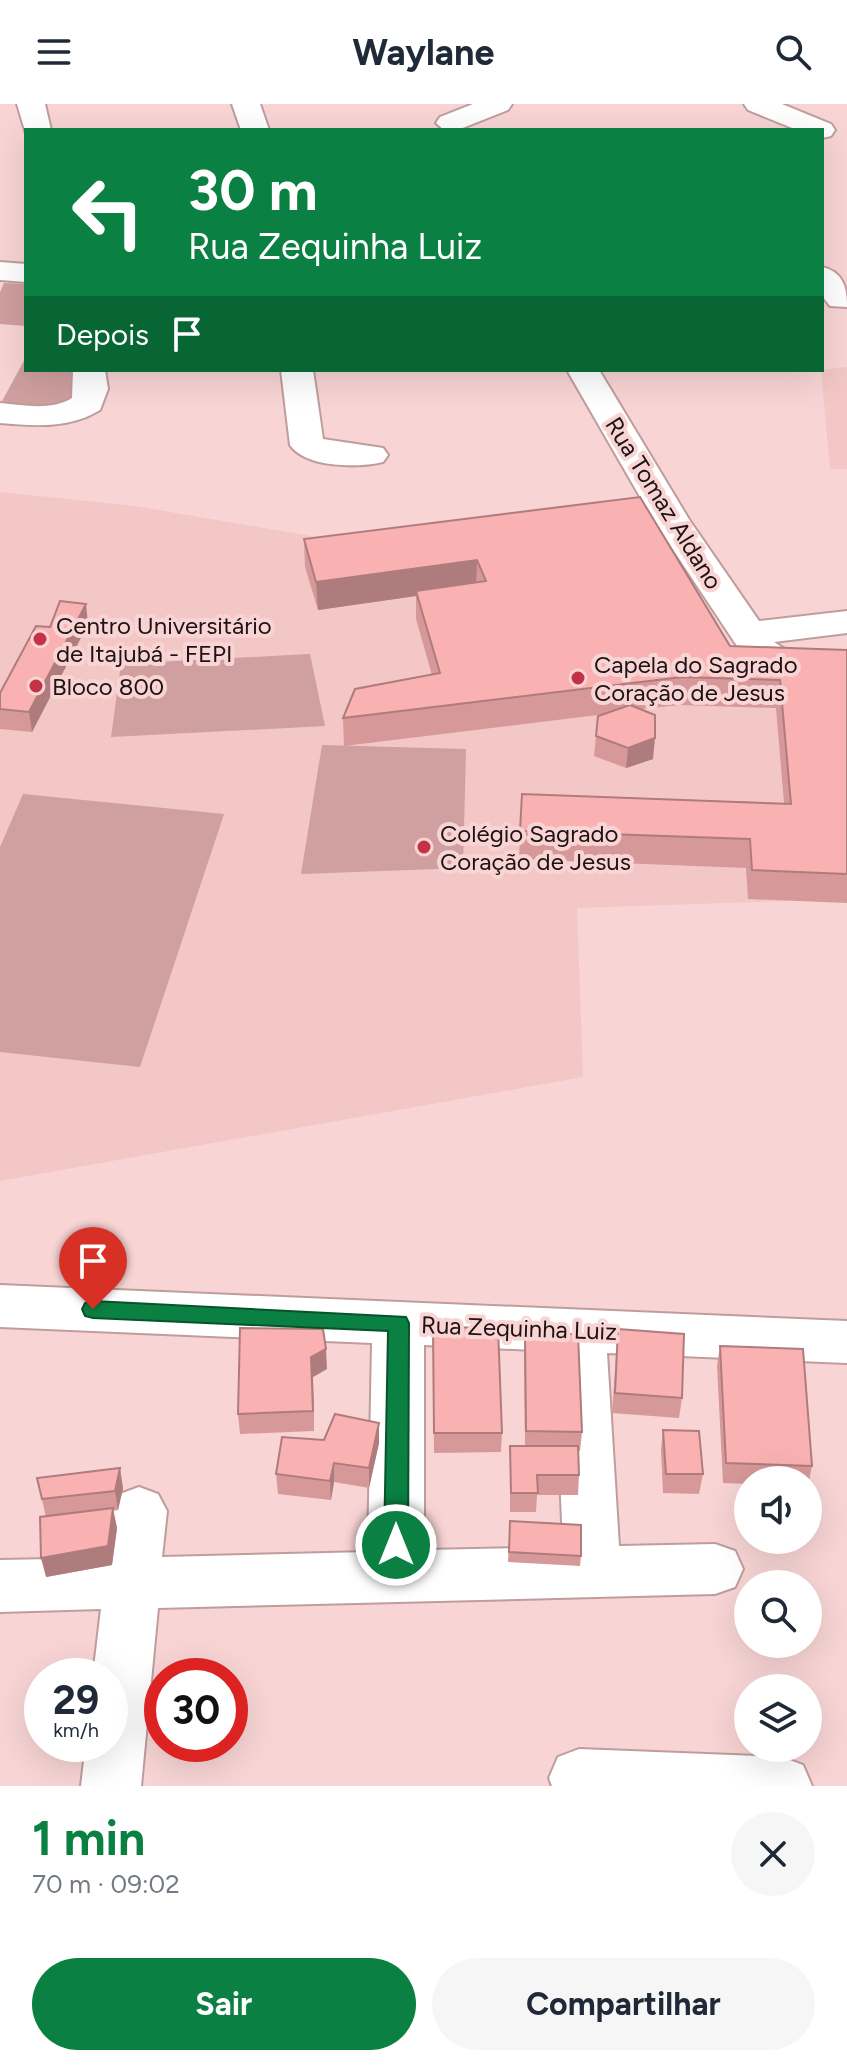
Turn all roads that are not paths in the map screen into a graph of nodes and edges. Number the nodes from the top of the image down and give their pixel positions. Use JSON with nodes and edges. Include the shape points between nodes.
{"nodes":[{"id":1,"x":31,"y":104,"type":"edge"},
{"id":2,"x":246,"y":104,"type":"edge"},
{"id":3,"x":495,"y":104,"type":"edge"},
{"id":4,"x":758,"y":104,"type":"edge"},
{"id":5,"x":791,"y":118,"type":"junction"},
{"id":6,"x":448,"y":119,"type":"edge"},
{"id":7,"x":37,"y":128,"type":"edge"},
{"id":8,"x":254,"y":128,"type":"edge"},
{"id":9,"x":768,"y":128,"type":"edge"},
{"id":10,"x":816,"y":128,"type":"edge"},
{"id":11,"x":824,"y":131,"type":"edge"},
{"id":12,"x":847,"y":141,"type":"edge"},
{"id":13,"x":0,"y":271,"type":"edge"},
{"id":14,"x":24,"y":273,"type":"edge"},
{"id":15,"x":89,"y":372,"type":"edge"},
{"id":16,"x":297,"y":372,"type":"edge"},
{"id":17,"x":584,"y":372,"type":"edge"},
{"id":18,"x":0,"y":413,"type":"edge"},
{"id":19,"x":371,"y":455,"type":"dead end"},
{"id":20,"x":847,"y":622,"type":"edge"},
{"id":21,"x":749,"y":634,"type":"junction"},
{"id":22,"x":847,"y":671,"type":"edge"},
{"id":23,"x":0,"y":1306,"type":"edge"},
{"id":24,"x":398,"y":1323,"type":"junction"},
{"id":25,"x":580,"y":1330,"type":"junction"},
{"id":26,"x":847,"y":1342,"type":"edge"},
{"id":27,"x":139,"y":1511,"type":"dead end"},
{"id":28,"x":715,"y":1569,"type":"dead end"},
{"id":29,"x":592,"y":1573,"type":"junction"},
{"id":30,"x":396,"y":1577,"type":"junction"},
{"id":31,"x":132,"y":1583,"type":"junction"},
{"id":32,"x":0,"y":1586,"type":"edge"},
{"id":33,"x":579,"y":1778,"type":"dead end"},
{"id":34,"x":111,"y":1786,"type":"edge"},
{"id":35,"x":782,"y":1786,"type":"edge"}],
"edges":[{"from":1,"to":7,"type":"street"},
{"from":2,"to":8,"type":"street"},
{"from":3,"to":6,"type":"street"},
{"from":4,"to":5,"type":"street"},
{"from":5,"to":9,"type":"street"},
{"from":5,"to":10,"type":"street"},
{"from":11,"to":12,"type":"street"},
{"from":13,"to":14,"type":"street"},
{"from":15,"to":18,"type":"street","via":[[88,403],[76,412]]},
{"from":16,"to":19,"type":"street","via":[[307,445],[324,452]]},
{"from":17,"to":21,"type":"street","name":"Rua Tomaz Aldano","via":[[672,521]]},
{"from":20,"to":21,"type":"street"},
{"from":21,"to":22,"type":"street","name":"Rua Tomaz Aldano","via":[[759,650],[775,660]]},
{"from":23,"to":24,"type":"street","name":"Rua Zequinha Luiz"},
{"from":24,"to":25,"type":"street","name":"Rua Zequinha Luiz"},
{"from":24,"to":30,"type":"street"},
{"from":25,"to":26,"type":"street","name":"Rua Zequinha Luiz"},
{"from":25,"to":29,"type":"street"},
{"from":27,"to":31,"type":"street"},
{"from":28,"to":29,"type":"street"},
{"from":29,"to":30,"type":"street"},
{"from":30,"to":31,"type":"street"},
{"from":31,"to":32,"type":"street"},
{"from":31,"to":34,"type":"street"},
{"from":33,"to":35,"type":"street"}]}
